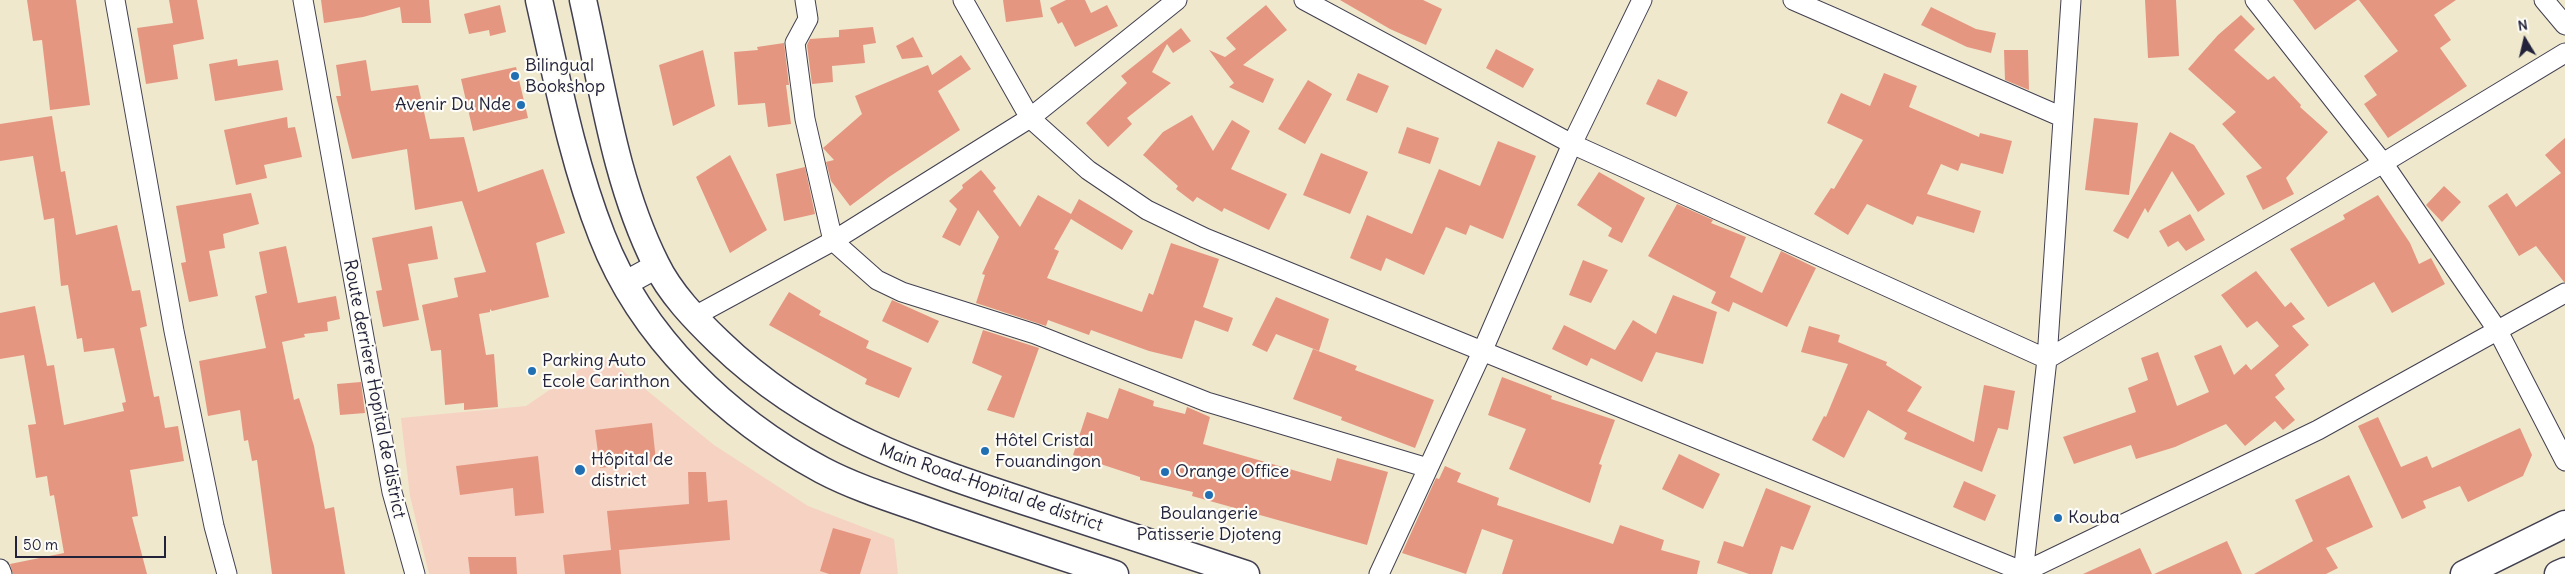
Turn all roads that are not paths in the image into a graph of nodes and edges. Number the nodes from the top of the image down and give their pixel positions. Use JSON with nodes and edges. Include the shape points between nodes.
{"nodes":[{"id":1,"x":114,"y":0,"type":"edge"},
{"id":2,"x":303,"y":0,"type":"edge"},
{"id":3,"x":539,"y":0,"type":"edge"},
{"id":4,"x":583,"y":0,"type":"edge"},
{"id":5,"x":806,"y":0,"type":"edge"},
{"id":6,"x":963,"y":0,"type":"edge"},
{"id":7,"x":1177,"y":0,"type":"edge"},
{"id":8,"x":1304,"y":0,"type":"edge"},
{"id":9,"x":1642,"y":0,"type":"edge"},
{"id":10,"x":1792,"y":0,"type":"edge"},
{"id":11,"x":2071,"y":0,"type":"edge"},
{"id":12,"x":2255,"y":0,"type":"edge"},
{"id":13,"x":2544,"y":0,"type":"edge"},
{"id":14,"x":2565,"y":25,"type":"edge"},
{"id":15,"x":2565,"y":53,"type":"edge"},
{"id":16,"x":2062,"y":117,"type":"junction"},
{"id":17,"x":1030,"y":118,"type":"junction"},
{"id":18,"x":1572,"y":144,"type":"junction"},
{"id":19,"x":2384,"y":163,"type":"junction"},
{"id":20,"x":833,"y":241,"type":"junction"},
{"id":21,"x":657,"y":266,"type":"junction"},
{"id":22,"x":624,"y":284,"type":"junction"},
{"id":23,"x":2565,"y":293,"type":"edge"},
{"id":24,"x":694,"y":317,"type":"junction"},
{"id":25,"x":2498,"y":331,"type":"junction"},
{"id":26,"x":1482,"y":352,"type":"junction"},
{"id":27,"x":2047,"y":359,"type":"junction"},
{"id":28,"x":2565,"y":461,"type":"edge"},
{"id":29,"x":1428,"y":468,"type":"junction"},
{"id":30,"x":2565,"y":524,"type":"edge"},
{"id":31,"x":0,"y":569,"type":"edge"},
{"id":32,"x":2024,"y":573,"type":"edge"},
{"id":33,"x":2,"y":574,"type":"edge"},
{"id":34,"x":227,"y":574,"type":"edge"},
{"id":35,"x":415,"y":574,"type":"edge"},
{"id":36,"x":1115,"y":574,"type":"edge"},
{"id":37,"x":1246,"y":574,"type":"edge"},
{"id":38,"x":1379,"y":574,"type":"edge"},
{"id":39,"x":2464,"y":574,"type":"edge"}],
"edges":[{"from":1,"to":34,"type":"street","via":[[174,331]]},
{"from":2,"to":35,"type":"street","name":"Route derriere Hopital de district","via":[[392,492]]},
{"from":3,"to":22,"type":"main road","via":[[572,147],[602,237]]},
{"from":4,"to":21,"type":"main road","name":"Main Road-Hopital de district","via":[[622,174],[640,229]]},
{"from":5,"to":20,"type":"street","via":[[808,19],[795,43],[805,119]]},
{"from":6,"to":17,"type":"street"},
{"from":7,"to":17,"type":"street"},
{"from":8,"to":18,"type":"street"},
{"from":9,"to":18,"type":"street"},
{"from":10,"to":16,"type":"street"},
{"from":11,"to":16,"type":"street"},
{"from":12,"to":19,"type":"street"},
{"from":13,"to":14,"type":"street"},
{"from":15,"to":19,"type":"street"},
{"from":16,"to":27,"type":"street"},
{"from":17,"to":20,"type":"street"},
{"from":17,"to":26,"type":"street","via":[[1088,170],[1147,210],[1205,238]]},
{"from":18,"to":26,"type":"street"},
{"from":18,"to":27,"type":"street"},
{"from":19,"to":25,"type":"street"},
{"from":19,"to":27,"type":"street"},
{"from":20,"to":24,"type":"street"},
{"from":20,"to":29,"type":"street","via":[[877,280],[902,292],[1035,334],[1207,402]]},
{"from":21,"to":22,"type":"street"},
{"from":21,"to":24,"type":"main road","name":"Main Road-Hopital de district"},
{"from":22,"to":36,"type":"main road","via":[[653,330],[694,375],[777,442],[823,470],[887,497]]},
{"from":23,"to":25,"type":"street"},
{"from":24,"to":37,"type":"main road","name":"Main Road-Hopital de district","via":[[742,365],[796,405],[856,439],[934,471]]},
{"from":25,"to":28,"type":"street"},
{"from":25,"to":32,"type":"street","via":[[2318,430]]},
{"from":26,"to":29,"type":"street"},
{"from":26,"to":32,"type":"street"},
{"from":27,"to":32,"type":"street"},
{"from":29,"to":38,"type":"street"},
{"from":30,"to":39,"type":"main road"},
{"from":31,"to":33,"type":"street"}]}
